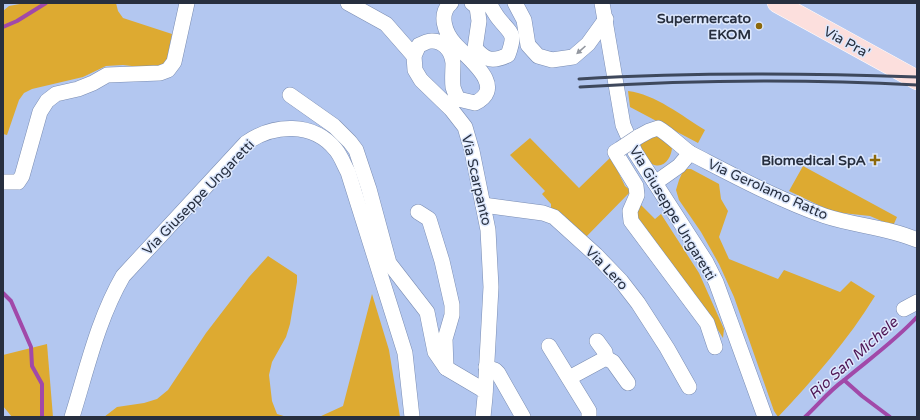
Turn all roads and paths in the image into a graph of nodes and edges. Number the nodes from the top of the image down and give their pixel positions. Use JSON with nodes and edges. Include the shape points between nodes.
{"nodes":[{"id":1,"x":187,"y":3,"type":"edge"},
{"id":2,"x":348,"y":3,"type":"edge"},
{"id":3,"x":451,"y":3,"type":"edge"},
{"id":4,"x":472,"y":3,"type":"edge"},
{"id":5,"x":488,"y":3,"type":"edge"},
{"id":6,"x":516,"y":3,"type":"edge"},
{"id":7,"x":602,"y":3,"type":"edge"},
{"id":8,"x":777,"y":3,"type":"edge"},
{"id":9,"x":606,"y":20,"type":"junction"},
{"id":10,"x":414,"y":56,"type":"junction"},
{"id":11,"x":917,"y":80,"type":"edge"},
{"id":12,"x":290,"y":95,"type":"dead end"},
{"id":13,"x":690,"y":153,"type":"junction"},
{"id":14,"x":3,"y":182,"type":"edge"},
{"id":15,"x":655,"y":183,"type":"junction"},
{"id":16,"x":483,"y":205,"type":"junction"},
{"id":17,"x":418,"y":212,"type":"dead end"},
{"id":18,"x":917,"y":240,"type":"edge"},
{"id":19,"x":917,"y":302,"type":"edge"},
{"id":20,"x":904,"y":309,"type":"dead end"},
{"id":21,"x":597,"y":341,"type":"dead end"},
{"id":22,"x":548,"y":346,"type":"dead end"},
{"id":23,"x":715,"y":347,"type":"dead end"},
{"id":24,"x":606,"y":358,"type":"junction"},
{"id":25,"x":486,"y":367,"type":"junction"},
{"id":26,"x":446,"y":368,"type":"junction"},
{"id":27,"x":569,"y":378,"type":"junction"},
{"id":28,"x":628,"y":383,"type":"dead end"},
{"id":29,"x":689,"y":387,"type":"dead end"},
{"id":30,"x":485,"y":391,"type":"junction"},
{"id":31,"x":72,"y":417,"type":"edge"},
{"id":32,"x":412,"y":417,"type":"edge"},
{"id":33,"x":483,"y":417,"type":"edge"},
{"id":34,"x":524,"y":417,"type":"edge"},
{"id":35,"x":589,"y":417,"type":"edge"},
{"id":36,"x":765,"y":417,"type":"edge"}],
"edges":[{"from":1,"to":14,"type":"street","via":[[174,62],[168,70],[107,75],[93,84],[56,94],[47,101],[40,112],[22,176],[18,182]]},
{"from":2,"to":10,"type":"street","via":[[386,24]]},
{"from":3,"to":10,"type":"street","via":[[443,15],[444,26],[455,44],[476,64],[484,76],[488,86],[485,95],[475,103],[458,99],[453,90],[453,61],[450,51],[439,42],[431,41],[419,45]]},
{"from":4,"to":5,"type":"street","via":[[477,7],[479,22],[475,48],[482,56],[493,60],[508,55],[513,42],[511,32]]},
{"from":9,"to":6,"type":"street","one_way":true,"via":[[588,44],[573,57],[552,60],[538,56],[528,45],[524,20]]},
{"from":7,"to":9,"type":"street","name":"Via Giuseppe Ungaretti"},
{"from":8,"to":11,"type":"main road","name":"Via Pra'"},
{"from":9,"to":15,"type":"street","name":"Via Giuseppe Ungaretti","via":[[623,125],[635,152]]},
{"from":10,"to":16,"type":"street","name":"Via Scarpanto","via":[[415,70],[421,80],[451,109],[465,128]]},
{"from":12,"to":26,"type":"street","via":[[334,126],[356,150],[389,263],[427,312],[435,352]]},
{"from":13,"to":15,"type":"street","via":[[679,166]]},
{"from":13,"to":18,"type":"street","name":"Via Gerolamo Ratto","via":[[760,188],[826,216],[910,236]]},
{"from":13,"to":23,"type":"street","name":"Via Gerolamo Ratto","bridge":true,"via":[[658,128],[615,152],[636,186],[637,195],[630,211],[631,221],[707,323]]},
{"from":15,"to":36,"type":"street","name":"Via Giuseppe Ungaretti","via":[[716,282]]},
{"from":16,"to":25,"type":"street","name":"Via Scarpanto","via":[[488,230],[490,287]]},
{"from":16,"to":29,"type":"street","name":"Via Lero","via":[[543,213],[554,217],[621,281],[667,348]]},
{"from":17,"to":26,"type":"street","via":[[429,219],[452,305],[452,315],[445,339]]},
{"from":19,"to":20,"type":"street"},
{"from":21,"to":24,"type":"street"},
{"from":22,"to":27,"type":"street"},
{"from":24,"to":27,"type":"street"},
{"from":24,"to":28,"type":"street","via":[[613,362]]},
{"from":25,"to":30,"type":"street","name":"Via Scarpanto"},
{"from":25,"to":34,"type":"street","via":[[498,373]]},
{"from":26,"to":30,"type":"street"},
{"from":27,"to":35,"type":"street","via":[[589,412]]},
{"from":30,"to":33,"type":"street","name":"Via Scarpanto"},
{"from":31,"to":32,"type":"street","name":"Via Giuseppe Ungaretti","via":[[103,316],[123,276],[246,143],[275,129],[298,128],[327,141],[336,150],[348,172],[405,353]]}]}
